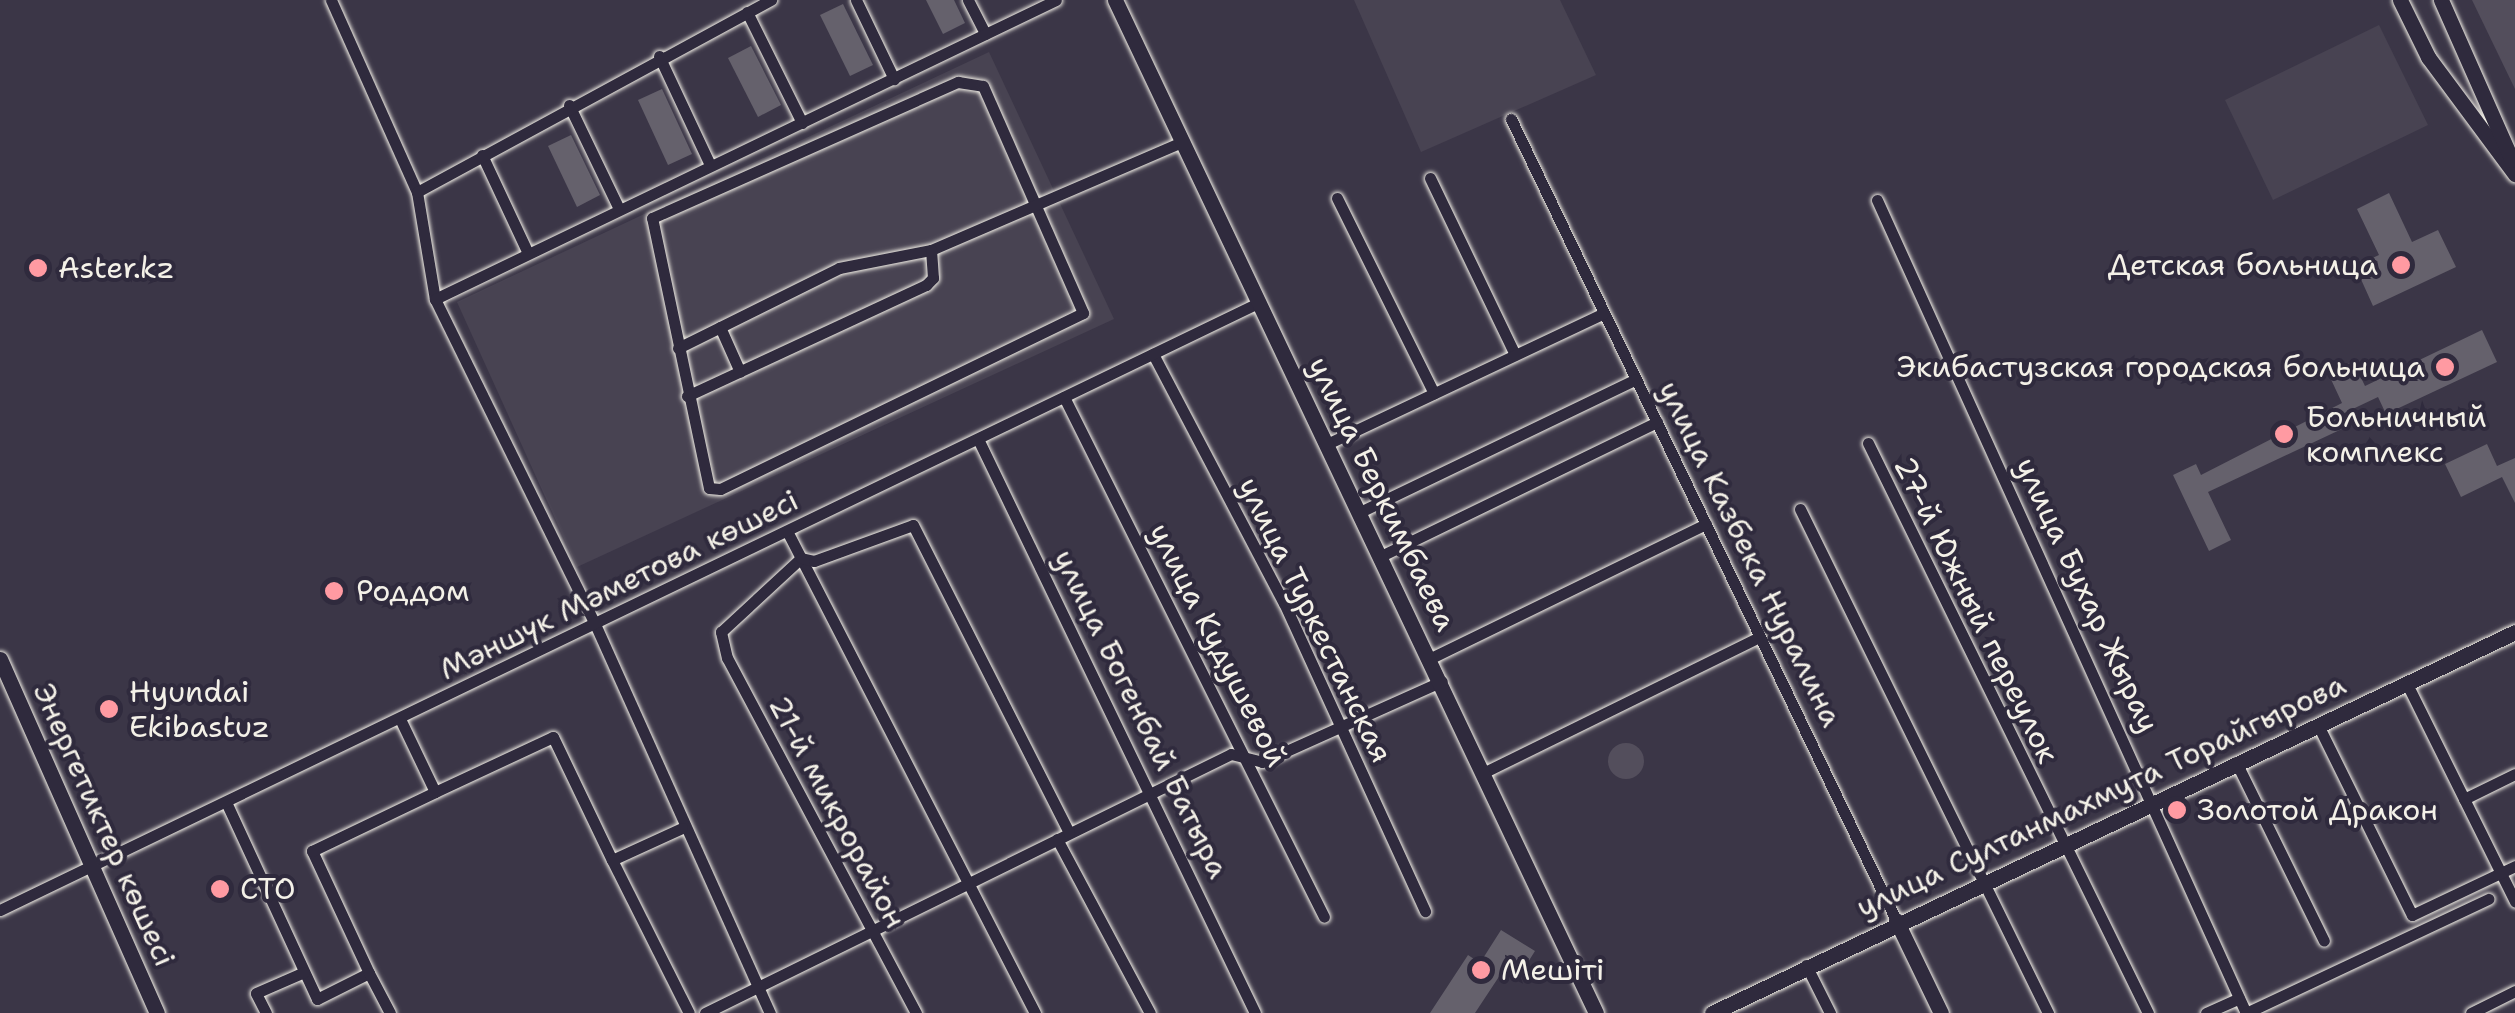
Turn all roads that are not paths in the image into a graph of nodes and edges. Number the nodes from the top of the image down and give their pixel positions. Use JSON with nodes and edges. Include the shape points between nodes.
{"nodes":[{"id":1,"x":331,"y":0,"type":"edge"},
{"id":2,"x":771,"y":0,"type":"edge"},
{"id":3,"x":856,"y":0,"type":"edge"},
{"id":4,"x":968,"y":0,"type":"edge"},
{"id":5,"x":1056,"y":0,"type":"edge"},
{"id":6,"x":1115,"y":0,"type":"edge"},
{"id":7,"x":2400,"y":0,"type":"edge"},
{"id":8,"x":2441,"y":0,"type":"edge"},
{"id":9,"x":747,"y":12,"type":"junction"},
{"id":10,"x":986,"y":34,"type":"junction"},
{"id":11,"x":659,"y":56,"type":"junction"},
{"id":12,"x":894,"y":79,"type":"junction"},
{"id":13,"x":569,"y":105,"type":"junction"},
{"id":14,"x":2496,"y":118,"type":"junction"},
{"id":15,"x":1511,"y":119,"type":"dead end"},
{"id":16,"x":802,"y":123,"type":"junction"},
{"id":17,"x":2481,"y":128,"type":"junction"},
{"id":18,"x":1182,"y":142,"type":"junction"},
{"id":19,"x":482,"y":155,"type":"junction"},
{"id":20,"x":710,"y":165,"type":"junction"},
{"id":21,"x":2515,"y":171,"type":"edge"},
{"id":22,"x":1430,"y":178,"type":"dead end"},
{"id":23,"x":417,"y":192,"type":"junction"},
{"id":24,"x":1337,"y":198,"type":"dead end"},
{"id":25,"x":1877,"y":200,"type":"dead end"},
{"id":26,"x":1038,"y":207,"type":"junction"},
{"id":27,"x":619,"y":209,"type":"junction"},
{"id":28,"x":931,"y":250,"type":"junction"},
{"id":29,"x":528,"y":253,"type":"junction"},
{"id":30,"x":435,"y":299,"type":"junction"},
{"id":31,"x":1258,"y":302,"type":"junction"},
{"id":32,"x":1604,"y":312,"type":"junction"},
{"id":33,"x":720,"y":327,"type":"junction"},
{"id":34,"x":678,"y":348,"type":"junction"},
{"id":35,"x":1153,"y":354,"type":"junction"},
{"id":36,"x":1515,"y":354,"type":"junction"},
{"id":37,"x":740,"y":372,"type":"junction"},
{"id":38,"x":1636,"y":379,"type":"junction"},
{"id":39,"x":1434,"y":393,"type":"junction"},
{"id":40,"x":688,"y":396,"type":"junction"},
{"id":41,"x":1064,"y":397,"type":"junction"},
{"id":42,"x":1657,"y":422,"type":"junction"},
{"id":43,"x":978,"y":438,"type":"junction"},
{"id":44,"x":1868,"y":443,"type":"dead end"},
{"id":45,"x":1327,"y":444,"type":"junction"},
{"id":46,"x":1800,"y":509,"type":"dead end"},
{"id":47,"x":1360,"y":512,"type":"junction"},
{"id":48,"x":1706,"y":524,"type":"junction"},
{"id":49,"x":787,"y":532,"type":"junction"},
{"id":50,"x":1382,"y":556,"type":"junction"},
{"id":51,"x":801,"y":558,"type":"junction"},
{"id":52,"x":595,"y":624,"type":"junction"},
{"id":53,"x":2515,"y":632,"type":"edge"},
{"id":54,"x":1759,"y":637,"type":"junction"},
{"id":55,"x":1431,"y":658,"type":"junction"},
{"id":56,"x":0,"y":659,"type":"edge"},
{"id":57,"x":1442,"y":680,"type":"junction"},
{"id":58,"x":2407,"y":684,"type":"junction"},
{"id":59,"x":400,"y":719,"type":"junction"},
{"id":60,"x":2318,"y":725,"type":"junction"},
{"id":61,"x":1340,"y":726,"type":"junction"},
{"id":62,"x":1249,"y":761,"type":"junction"},
{"id":63,"x":2236,"y":762,"type":"junction"},
{"id":64,"x":1485,"y":772,"type":"junction"},
{"id":65,"x":2515,"y":774,"type":"edge"},
{"id":66,"x":435,"y":792,"type":"junction"},
{"id":67,"x":1154,"y":792,"type":"junction"},
{"id":68,"x":2154,"y":799,"type":"junction"},
{"id":69,"x":2464,"y":799,"type":"junction"},
{"id":70,"x":226,"y":802,"type":"junction"},
{"id":71,"x":682,"y":828,"type":"junction"},
{"id":72,"x":1063,"y":836,"type":"junction"},
{"id":73,"x":2060,"y":843,"type":"junction"},
{"id":74,"x":612,"y":860,"type":"junction"},
{"id":75,"x":92,"y":865,"type":"junction"},
{"id":76,"x":2515,"y":866,"type":"edge"},
{"id":77,"x":2502,"y":873,"type":"junction"},
{"id":78,"x":1984,"y":878,"type":"junction"},
{"id":79,"x":968,"y":884,"type":"junction"},
{"id":80,"x":2488,"y":899,"type":"dead end"},
{"id":81,"x":2515,"y":902,"type":"edge"},
{"id":82,"x":0,"y":910,"type":"edge"},
{"id":83,"x":1425,"y":912,"type":"dead end"},
{"id":84,"x":1324,"y":918,"type":"dead end"},
{"id":85,"x":1896,"y":920,"type":"junction"},
{"id":86,"x":873,"y":934,"type":"junction"},
{"id":87,"x":2324,"y":941,"type":"dead end"},
{"id":88,"x":1806,"y":965,"type":"junction"},
{"id":89,"x":304,"y":972,"type":"junction"},
{"id":90,"x":369,"y":973,"type":"junction"},
{"id":91,"x":2515,"y":991,"type":"edge"},
{"id":92,"x":760,"y":992,"type":"junction"},
{"id":93,"x":2239,"y":998,"type":"junction"},
{"id":94,"x":1731,"y":1009,"type":"edge"},
{"id":95,"x":157,"y":1013,"type":"edge"},
{"id":96,"x":266,"y":1013,"type":"edge"},
{"id":97,"x":390,"y":1013,"type":"edge"},
{"id":98,"x":689,"y":1013,"type":"edge"},
{"id":99,"x":706,"y":1013,"type":"edge"},
{"id":100,"x":770,"y":1013,"type":"edge"},
{"id":101,"x":916,"y":1013,"type":"edge"},
{"id":102,"x":1035,"y":1013,"type":"edge"},
{"id":103,"x":1150,"y":1013,"type":"edge"},
{"id":104,"x":1255,"y":1013,"type":"edge"},
{"id":105,"x":1596,"y":1013,"type":"edge"},
{"id":106,"x":1712,"y":1013,"type":"edge"},
{"id":107,"x":1830,"y":1013,"type":"edge"},
{"id":108,"x":1941,"y":1013,"type":"edge"},
{"id":109,"x":2048,"y":1013,"type":"edge"},
{"id":110,"x":2148,"y":1013,"type":"edge"},
{"id":111,"x":2206,"y":1013,"type":"edge"},
{"id":112,"x":2246,"y":1013,"type":"edge"},
{"id":113,"x":2471,"y":1013,"type":"edge"}],
"edges":[{"from":1,"to":23,"type":"street"},
{"from":2,"to":9,"type":"street"},
{"from":3,"to":12,"type":"street"},
{"from":4,"to":10,"type":"street"},
{"from":5,"to":10,"type":"street"},
{"from":6,"to":18,"type":"main road","name":"улица Беркимбаева"},
{"from":7,"to":17,"type":"main road","via":[[2428,57]]},
{"from":8,"to":14,"type":"main road"},
{"from":9,"to":11,"type":"street"},
{"from":9,"to":16,"type":"street"},
{"from":10,"to":12,"type":"street"},
{"from":11,"to":13,"type":"street"},
{"from":11,"to":20,"type":"street"},
{"from":12,"to":16,"type":"street"},
{"from":13,"to":19,"type":"street"},
{"from":13,"to":27,"type":"street"},
{"from":14,"to":17,"type":"main road"},
{"from":14,"to":21,"type":"main road"},
{"from":15,"to":32,"type":"street","name":"улица Казбека Нуралина"},
{"from":16,"to":20,"type":"street"},
{"from":17,"to":21,"type":"main road"},
{"from":18,"to":26,"type":"street"},
{"from":18,"to":31,"type":"main road","name":"улица Беркимбаева"},
{"from":19,"to":23,"type":"street"},
{"from":19,"to":29,"type":"street"},
{"from":20,"to":27,"type":"street"},
{"from":22,"to":36,"type":"street"},
{"from":23,"to":30,"type":"street"},
{"from":24,"to":39,"type":"street"},
{"from":25,"to":68,"type":"street","name":"улица Бухар Жырау"},
{"from":26,"to":28,"type":"street"},
{"from":26,"to":34,"type":"street","via":[[982,86],[958,82],[652,218]]},
{"from":26,"to":40,"type":"street","via":[[1084,306],[1078,318],[720,489],[704,481]]},
{"from":27,"to":29,"type":"street"},
{"from":28,"to":33,"type":"street","via":[[839,268]]},
{"from":28,"to":37,"type":"street","via":[[926,285]]},
{"from":29,"to":30,"type":"street"},
{"from":30,"to":52,"type":"street"},
{"from":31,"to":35,"type":"street","name":"Мәншүк Мәметова көшесі"},
{"from":31,"to":45,"type":"main road","name":"улица Беркимбаева"},
{"from":32,"to":36,"type":"street"},
{"from":32,"to":38,"type":"street","name":"улица Казбека Нуралина"},
{"from":33,"to":34,"type":"street"},
{"from":33,"to":37,"type":"street"},
{"from":34,"to":40,"type":"street"},
{"from":35,"to":41,"type":"street","name":"Мәншүк Мәметова көшесі"},
{"from":35,"to":61,"type":"street","name":"улица Туркестанская"},
{"from":36,"to":39,"type":"street"},
{"from":37,"to":40,"type":"street"},
{"from":38,"to":42,"type":"street","name":"улица Казбека Нуралина"},
{"from":38,"to":47,"type":"street"},
{"from":39,"to":45,"type":"street"},
{"from":41,"to":43,"type":"street","name":"Мәншүк Мәметова көшесі"},
{"from":41,"to":62,"type":"street","name":"улица Кудушевой"},
{"from":42,"to":48,"type":"street","name":"улица Казбека Нуралина"},
{"from":42,"to":50,"type":"street"},
{"from":43,"to":49,"type":"street","name":"Мәншүк Мәметова көшесі"},
{"from":43,"to":67,"type":"street","name":"улица Богенбай Батыра"},
{"from":44,"to":73,"type":"street","name":"27-й Южный переулок"},
{"from":45,"to":47,"type":"main road","name":"улица Беркимбаева"},
{"from":46,"to":78,"type":"street"},
{"from":47,"to":50,"type":"main road","name":"улица Беркимбаева"},
{"from":48,"to":54,"type":"street","name":"улица Казбека Нуралина"},
{"from":48,"to":55,"type":"street"},
{"from":49,"to":51,"type":"street"},
{"from":49,"to":52,"type":"street","name":"Мәншүк Мәметова көшесі"},
{"from":50,"to":55,"type":"main road","name":"улица Беркимбаева"},
{"from":51,"to":72,"type":"street","via":[[841,553],[899,528],[923,533]]},
{"from":51,"to":79,"type":"street"},
{"from":51,"to":86,"type":"street","name":"21-й микрорайон","via":[[721,632],[727,658]]},
{"from":52,"to":59,"type":"street","name":"Мәншүк Мәметова көшесі"},
{"from":52,"to":71,"type":"street"},
{"from":53,"to":58,"type":"main road","name":"улица Султанмахмута Торайгырова"},
{"from":54,"to":64,"type":"street"},
{"from":54,"to":85,"type":"street","name":"улица Казбека Нуралина"},
{"from":55,"to":57,"type":"main road","name":"улица Беркимбаева"},
{"from":56,"to":75,"type":"main road","name":"Энергетиктер көшесі"},
{"from":57,"to":61,"type":"street"},
{"from":57,"to":64,"type":"main road","name":"улица Беркимбаева"},
{"from":58,"to":60,"type":"main road","name":"улица Султанмахмута Торайгырова"},
{"from":58,"to":69,"type":"street"},
{"from":59,"to":66,"type":"street"},
{"from":59,"to":70,"type":"street","name":"Мәншүк Мәметова көшесі"},
{"from":60,"to":63,"type":"main road","name":"улица Султанмахмута Торайгырова"},
{"from":60,"to":77,"type":"street","via":[[2412,916]]},
{"from":61,"to":62,"type":"street"},
{"from":61,"to":83,"type":"street","name":"улица Туркестанская"},
{"from":62,"to":67,"type":"street","via":[[1231,754]]},
{"from":62,"to":84,"type":"street","name":"улица Кудушевой"},
{"from":63,"to":68,"type":"main road","name":"улица Султанмахмута Торайгырова"},
{"from":63,"to":87,"type":"street"},
{"from":64,"to":105,"type":"main road","name":"улица Беркимбаева"},
{"from":65,"to":69,"type":"street"},
{"from":66,"to":74,"type":"street","via":[[553,738]]},
{"from":66,"to":90,"type":"street","via":[[312,851]]},
{"from":67,"to":72,"type":"street"},
{"from":67,"to":104,"type":"street","name":"улица Богенбай Батыра"},
{"from":68,"to":73,"type":"main road","name":"улица Султанмахмута Торайгырова"},
{"from":68,"to":93,"type":"street","name":"улица Бухар Жырау"},
{"from":69,"to":77,"type":"street"},
{"from":70,"to":75,"type":"street","name":"Мәншүк Мәметова көшесі"},
{"from":70,"to":89,"type":"street"},
{"from":71,"to":74,"type":"street"},
{"from":71,"to":92,"type":"street"},
{"from":72,"to":79,"type":"street"},
{"from":72,"to":103,"type":"street"},
{"from":73,"to":78,"type":"main road","name":"улица Султанмахмута Торайгырова"},
{"from":73,"to":110,"type":"street","name":"27-й Южный переулок"},
{"from":74,"to":98,"type":"street"},
{"from":75,"to":82,"type":"street","name":"Мәншүк Мәметова көшесі"},
{"from":75,"to":95,"type":"main road","name":"Энергетиктер көшесі"},
{"from":76,"to":77,"type":"street"},
{"from":77,"to":81,"type":"street"},
{"from":78,"to":85,"type":"main road","name":"улица Султанмахмута Торайгырова"},
{"from":78,"to":109,"type":"street"},
{"from":79,"to":86,"type":"street"},
{"from":79,"to":102,"type":"street"},
{"from":80,"to":112,"type":"street"},
{"from":85,"to":88,"type":"main road","name":"улица Султанмахмута Торайгырова"},
{"from":85,"to":108,"type":"main road","name":"улица Казбека Нуралина"},
{"from":86,"to":92,"type":"street"},
{"from":86,"to":101,"type":"street","name":"21-й микрорайон"},
{"from":88,"to":94,"type":"main road","name":"улица Султанмахмута Торайгырова"},
{"from":88,"to":107,"type":"street"},
{"from":89,"to":90,"type":"street","via":[[317,1000]]},
{"from":89,"to":96,"type":"street","via":[[256,993]]},
{"from":90,"to":97,"type":"street"},
{"from":91,"to":113,"type":"street"},
{"from":92,"to":99,"type":"street"},
{"from":92,"to":100,"type":"street"},
{"from":93,"to":111,"type":"street"},
{"from":93,"to":112,"type":"street","name":"улица Бухар Жырау"},
{"from":94,"to":106,"type":"main road","name":"улица Султанмахмута Торайгырова"}]}
